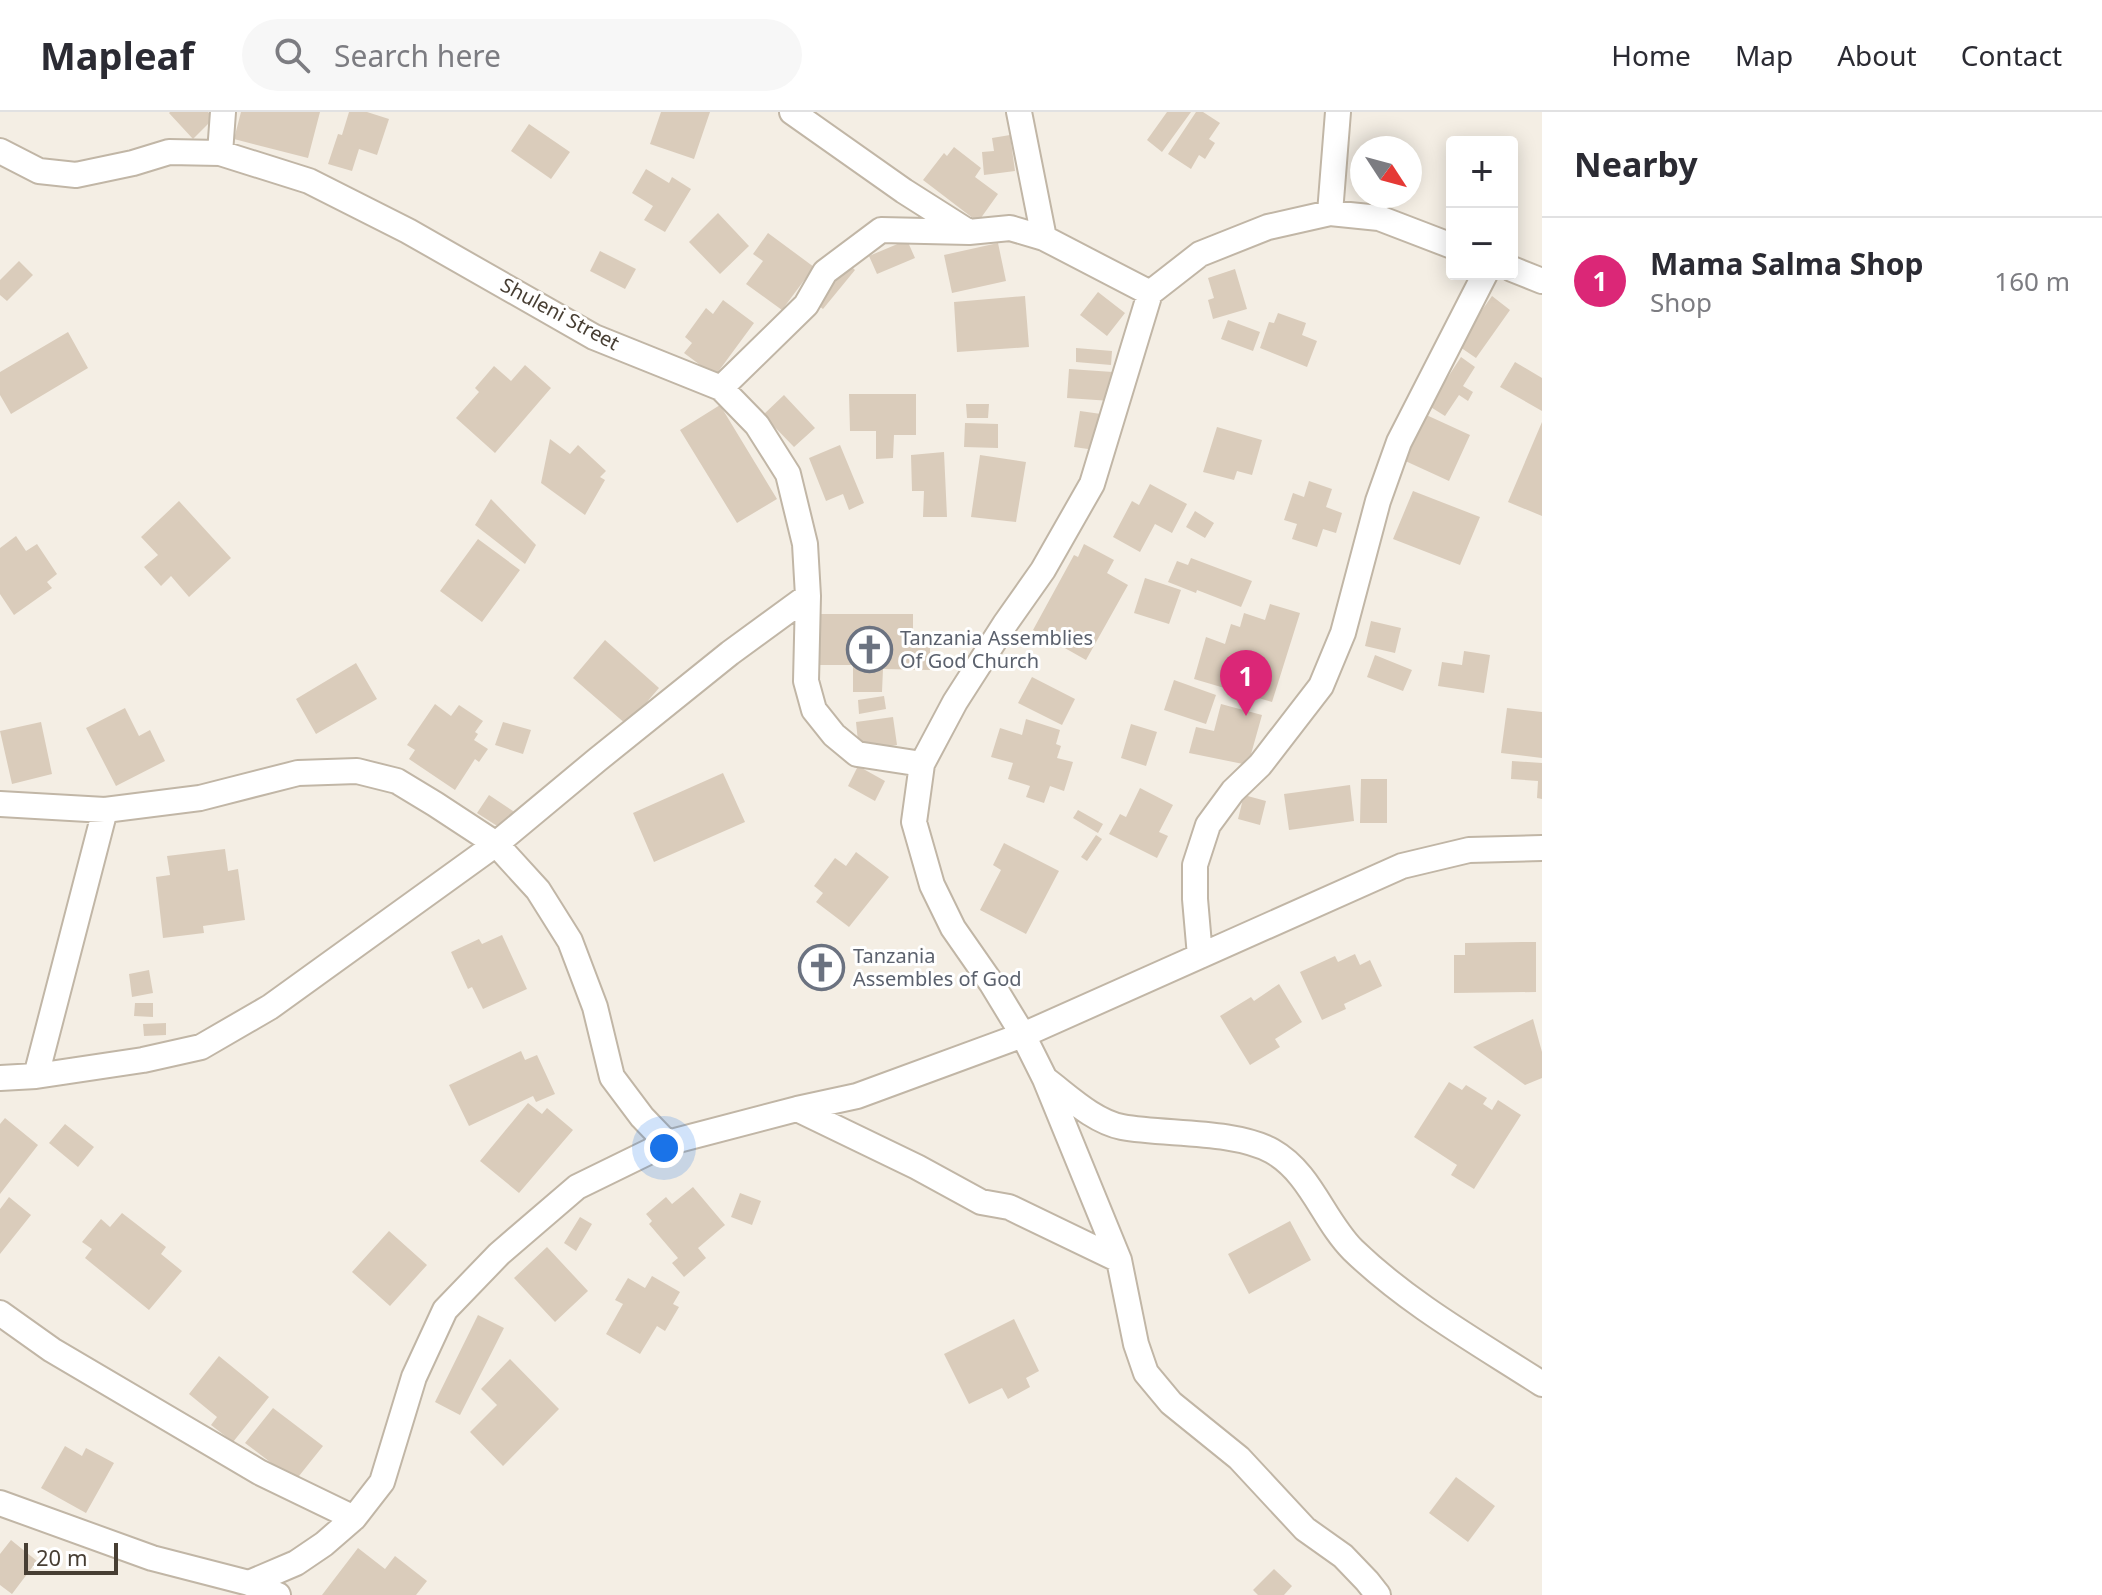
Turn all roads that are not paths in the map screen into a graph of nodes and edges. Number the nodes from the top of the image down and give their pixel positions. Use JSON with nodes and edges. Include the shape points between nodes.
{"nodes":[{"id":1,"x":223,"y":112,"type":"edge"},
{"id":2,"x":792,"y":112,"type":"edge"},
{"id":3,"x":1019,"y":112,"type":"edge"},
{"id":4,"x":1338,"y":112,"type":"edge"},
{"id":5,"x":0,"y":151,"type":"edge"},
{"id":6,"x":220,"y":153,"type":"junction"},
{"id":7,"x":1330,"y":213,"type":"junction"},
{"id":8,"x":969,"y":232,"type":"junction"},
{"id":9,"x":1044,"y":238,"type":"junction"},
{"id":10,"x":1446,"y":244,"type":"edge"},
{"id":11,"x":1518,"y":271,"type":"edge"},
{"id":12,"x":1482,"y":280,"type":"edge"},
{"id":13,"x":1542,"y":281,"type":"edge"},
{"id":14,"x":1150,"y":293,"type":"junction"},
{"id":15,"x":721,"y":388,"type":"junction"},
{"id":16,"x":808,"y":596,"type":"junction"},
{"id":17,"x":922,"y":764,"type":"junction"},
{"id":18,"x":0,"y":804,"type":"edge"},
{"id":19,"x":105,"y":810,"type":"junction"},
{"id":20,"x":496,"y":844,"type":"junction"},
{"id":21,"x":1542,"y":848,"type":"edge"},
{"id":22,"x":1200,"y":956,"type":"junction"},
{"id":23,"x":1023,"y":1035,"type":"junction"},
{"id":24,"x":36,"y":1076,"type":"junction"},
{"id":25,"x":0,"y":1078,"type":"edge"},
{"id":26,"x":1045,"y":1079,"type":"junction"},
{"id":27,"x":797,"y":1109,"type":"junction"},
{"id":28,"x":667,"y":1143,"type":"junction"},
{"id":29,"x":1119,"y":1260,"type":"junction"},
{"id":30,"x":0,"y":1313,"type":"edge"},
{"id":31,"x":1542,"y":1384,"type":"edge"},
{"id":32,"x":0,"y":1503,"type":"edge"},
{"id":33,"x":354,"y":1518,"type":"junction"},
{"id":34,"x":249,"y":1583,"type":"junction"},
{"id":35,"x":278,"y":1595,"type":"edge"},
{"id":36,"x":1378,"y":1595,"type":"edge"}],
"edges":[{"from":1,"to":6,"type":"street"},
{"from":2,"to":8,"type":"street"},
{"from":3,"to":9,"type":"street"},
{"from":4,"to":7,"type":"street"},
{"from":5,"to":6,"type":"street","name":"Shuleni Street","via":[[39,171],[76,175],[169,152]]},
{"from":6,"to":15,"type":"street","name":"Shuleni Street","via":[[309,181],[594,337]]},
{"from":7,"to":10,"type":"street","via":[[1379,218]]},
{"from":7,"to":14,"type":"street","via":[[1268,227],[1200,254]]},
{"from":8,"to":9,"type":"street","via":[[1010,228]]},
{"from":8,"to":15,"type":"street","via":[[881,230],[825,272],[806,305]]},
{"from":9,"to":14,"type":"street"},
{"from":11,"to":13,"type":"street"},
{"from":12,"to":22,"type":"street","via":[[1399,442],[1343,633],[1321,686],[1208,825],[1195,865]]},
{"from":14,"to":17,"type":"street","via":[[1092,484]]},
{"from":15,"to":16,"type":"street","name":"Shuleni Street","via":[[757,425],[788,474],[805,544]]},
{"from":16,"to":17,"type":"street","name":"Shuleni Street","via":[[806,681],[814,710],[857,754]]},
{"from":16,"to":20,"type":"street"},
{"from":17,"to":23,"type":"street","via":[[914,822],[932,885],[953,928]]},
{"from":18,"to":19,"type":"street"},
{"from":19,"to":20,"type":"street","via":[[200,798],[298,773],[357,771],[397,781]]},
{"from":19,"to":24,"type":"street"},
{"from":20,"to":24,"type":"street","via":[[270,1007],[201,1047]]},
{"from":20,"to":28,"type":"street","via":[[538,890],[570,941],[595,1007],[612,1077]]},
{"from":21,"to":22,"type":"street","via":[[1469,850],[1402,866]]},
{"from":22,"to":23,"type":"street"},
{"from":23,"to":26,"type":"street"},
{"from":23,"to":27,"type":"street","via":[[857,1096]]},
{"from":24,"to":25,"type":"street"},
{"from":26,"to":29,"type":"street"},
{"from":26,"to":31,"type":"street","via":[[1120,1127],[1245,1141],[1273,1152],[1299,1173],[1350,1247],[1410,1300]]},
{"from":27,"to":28,"type":"street"},
{"from":27,"to":29,"type":"street","via":[[981,1202],[1009,1207]]},
{"from":28,"to":33,"type":"street","via":[[577,1187],[499,1254],[445,1310],[414,1377],[382,1482]]},
{"from":29,"to":36,"type":"street","via":[[1146,1373],[1171,1403],[1239,1458],[1305,1529],[1343,1556]]},
{"from":30,"to":33,"type":"street","via":[[52,1350],[259,1472]]},
{"from":32,"to":34,"type":"street","via":[[152,1558]]},
{"from":33,"to":34,"type":"street","via":[[296,1563]]},
{"from":34,"to":35,"type":"street"}]}
